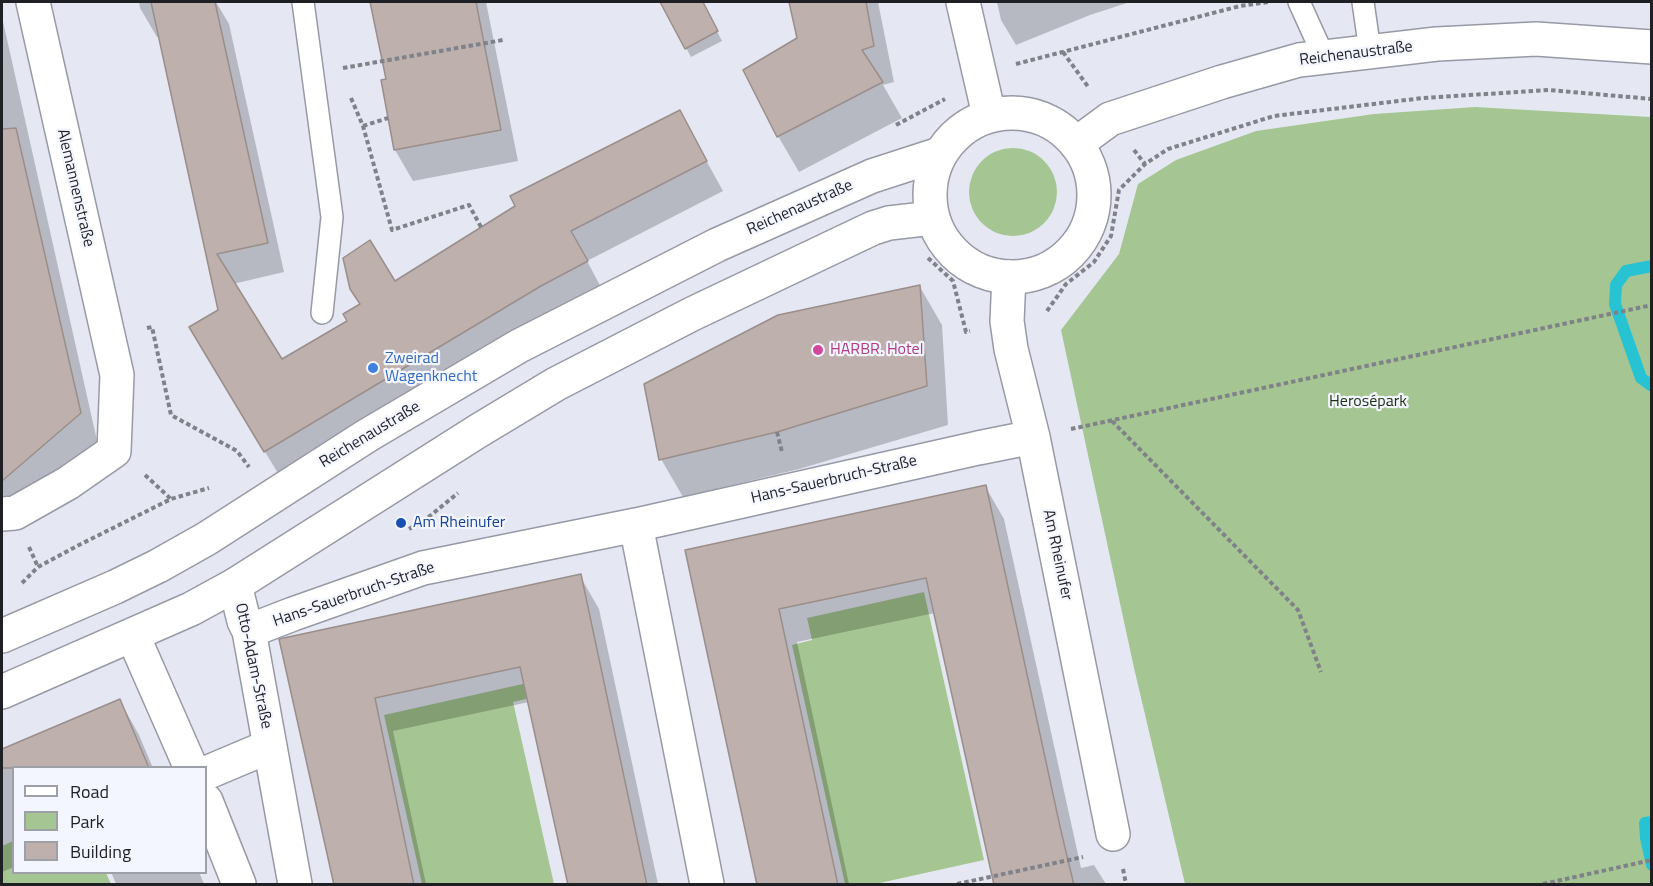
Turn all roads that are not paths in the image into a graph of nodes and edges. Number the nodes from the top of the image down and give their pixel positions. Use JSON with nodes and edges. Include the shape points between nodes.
{"nodes":[{"id":1,"x":33,"y":2,"type":"edge"},
{"id":2,"x":303,"y":2,"type":"edge"},
{"id":3,"x":963,"y":2,"type":"edge"},
{"id":4,"x":1299,"y":2,"type":"edge"},
{"id":5,"x":1363,"y":2,"type":"edge"},
{"id":6,"x":1652,"y":47,"type":"edge"},
{"id":7,"x":1370,"y":51,"type":"junction"},
{"id":8,"x":1324,"y":57,"type":"junction"},
{"id":9,"x":989,"y":115,"type":"junction"},
{"id":10,"x":1076,"y":144,"type":"junction"},
{"id":11,"x":940,"y":154,"type":"junction"},
{"id":12,"x":933,"y":218,"type":"junction"},
{"id":13,"x":1009,"y":277,"type":"junction"},
{"id":14,"x":322,"y":313,"type":"dead end"},
{"id":15,"x":1033,"y":437,"type":"junction"},
{"id":16,"x":978,"y":448,"type":"junction"},
{"id":17,"x":812,"y":469,"type":"dead end"},
{"id":18,"x":2,"y":514,"type":"edge"},
{"id":19,"x":636,"y":525,"type":"junction"},
{"id":20,"x":235,"y":585,"type":"junction"},
{"id":21,"x":249,"y":632,"type":"junction"},
{"id":22,"x":2,"y":636,"type":"edge"},
{"id":23,"x":133,"y":636,"type":"junction"},
{"id":24,"x":2,"y":692,"type":"edge"},
{"id":25,"x":270,"y":746,"type":"junction"},
{"id":26,"x":190,"y":766,"type":"edge"},
{"id":27,"x":207,"y":773,"type":"edge"},
{"id":28,"x":207,"y":804,"type":"edge"},
{"id":29,"x":1113,"y":834,"type":"dead end"},
{"id":30,"x":239,"y":885,"type":"edge"},
{"id":31,"x":295,"y":885,"type":"edge"},
{"id":32,"x":707,"y":885,"type":"edge"}],
"edges":[{"from":1,"to":18,"type":"main road","name":"Alemannenstraße","via":[[117,375],[114,451],[15,513]]},
{"from":2,"to":14,"type":"lane","via":[[332,217]]},
{"from":3,"to":9,"type":"main road"},
{"from":4,"to":8,"type":"lane"},
{"from":5,"to":7,"type":"lane"},
{"from":6,"to":7,"type":"main road","name":"Reichenaustraße","via":[[1536,39]]},
{"from":7,"to":8,"type":"main road","name":"Reichenaustraße"},
{"from":8,"to":10,"type":"main road","name":"Reichenaustraße","via":[[1299,60],[1222,82],[1110,119]]},
{"from":9,"to":10,"type":"main road","via":[[1023,113],[1043,118]]},
{"from":9,"to":11,"type":"main road","via":[[968,125]]},
{"from":10,"to":13,"type":"main road","via":[[1087,161],[1094,202],[1080,240],[1050,268]]},
{"from":11,"to":12,"type":"main road","via":[[932,175]]},
{"from":11,"to":22,"type":"main road","name":"Reichenaustraße","via":[[872,176],[717,245],[519,346],[158,567]]},
{"from":12,"to":13,"type":"main road","via":[[953,253],[970,266]]},
{"from":12,"to":20,"type":"main road","via":[[873,228],[555,384]]},
{"from":13,"to":15,"type":"main road","name":"Am Rheinufer","via":[[1008,330]]},
{"from":15,"to":16,"type":"main road","name":"Hans-Sauerbruch-Straße"},
{"from":15,"to":29,"type":"main road","name":"Am Rheinufer"},
{"from":16,"to":17,"type":"lane","via":[[961,437]]},
{"from":16,"to":19,"type":"main road","name":"Hans-Sauerbruch-Straße"},
{"from":19,"to":21,"type":"main road","name":"Hans-Sauerbruch-Straße","via":[[423,568]]},
{"from":19,"to":32,"type":"main road"},
{"from":20,"to":21,"type":"main road","name":"Otto-Adam-Straße"},
{"from":20,"to":23,"type":"main road"},
{"from":21,"to":25,"type":"main road","name":"Otto-Adam-Straße"},
{"from":23,"to":24,"type":"main road"},
{"from":23,"to":26,"type":"main road"},
{"from":25,"to":27,"type":"main road","name":"Otto-Adam-Straße"},
{"from":25,"to":31,"type":"main road","name":"Otto-Adam-Straße"},
{"from":28,"to":30,"type":"main road"}]}
